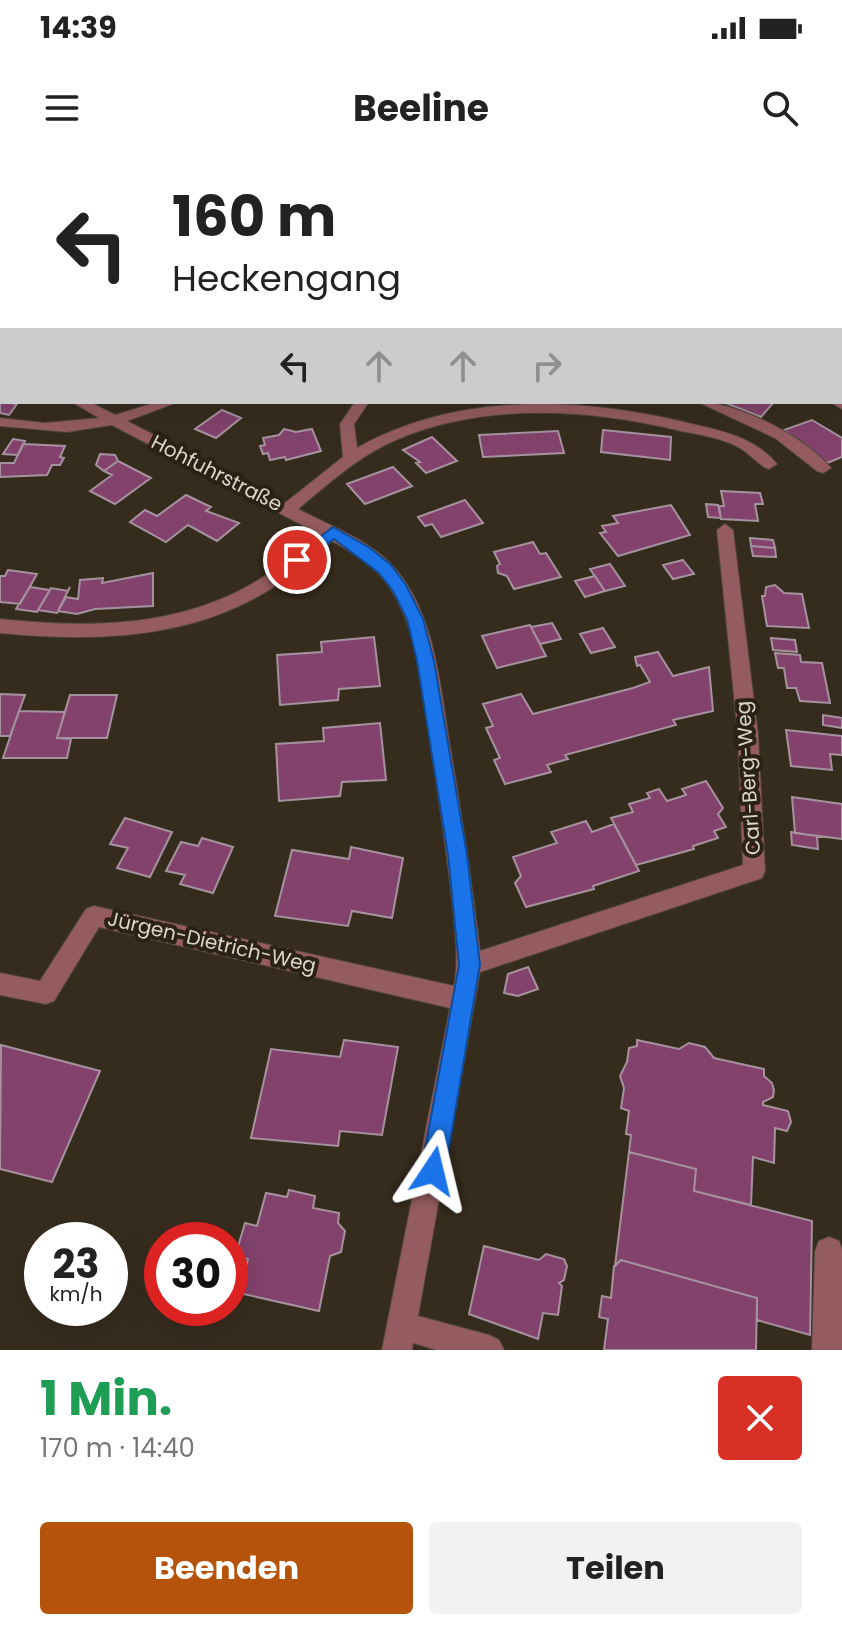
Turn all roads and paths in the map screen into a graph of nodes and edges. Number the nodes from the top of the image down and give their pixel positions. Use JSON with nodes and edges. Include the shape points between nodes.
{"nodes":[{"id":1,"x":83,"y":404,"type":"edge"},
{"id":2,"x":166,"y":404,"type":"edge"},
{"id":3,"x":361,"y":404,"type":"edge"},
{"id":4,"x":710,"y":404,"type":"edge"},
{"id":5,"x":0,"y":422,"type":"edge"},
{"id":6,"x":117,"y":422,"type":"junction"},
{"id":7,"x":350,"y":456,"type":"junction"},
{"id":8,"x":769,"y":464,"type":"dead end"},
{"id":9,"x":823,"y":468,"type":"dead end"},
{"id":10,"x":288,"y":509,"type":"junction"},
{"id":11,"x":725,"y":530,"type":"dead end"},
{"id":12,"x":333,"y":532,"type":"junction"},
{"id":13,"x":0,"y":626,"type":"edge"},
{"id":14,"x":470,"y":965,"type":"junction"},
{"id":15,"x":0,"y":984,"type":"edge"},
{"id":16,"x":465,"y":1000,"type":"junction"},
{"id":17,"x":829,"y":1251,"type":"dead end"},
{"id":18,"x":399,"y":1338,"type":"edge"},
{"id":19,"x":489,"y":1350,"type":"edge"},
{"id":20,"x":827,"y":1350,"type":"edge"}],
"edges":[{"from":1,"to":6,"type":"street","name":"Hohfuhrstraße"},
{"from":2,"to":6,"type":"street"},
{"from":3,"to":7,"type":"street","via":[[347,424]]},
{"from":4,"to":9,"type":"street","via":[[780,435]]},
{"from":5,"to":6,"type":"street","via":[[66,428]]},
{"from":6,"to":10,"type":"street","name":"Hohfuhrstraße"},
{"from":7,"to":8,"type":"street","via":[[427,422],[551,409],[633,415],[687,427],[745,445]]},
{"from":7,"to":10,"type":"street"},
{"from":10,"to":12,"type":"street","name":"Hohfuhrstraße"},
{"from":11,"to":14,"type":"street","name":"Carl-Berg-Weg","via":[[748,735],[754,871]]},
{"from":12,"to":13,"type":"street","via":[[253,591],[174,622],[92,633]]},
{"from":12,"to":14,"type":"street","name":"Hohfuhrstraße","via":[[385,569],[415,619],[458,855]]},
{"from":14,"to":16,"type":"street","name":"Hohfuhrstraße"},
{"from":15,"to":16,"type":"street","name":"Jürgen-Dietrich-Weg","via":[[46,993],[94,916]]},
{"from":16,"to":18,"type":"street","name":"Hohfuhrstraße"},
{"from":17,"to":20,"type":"street"},
{"from":18,"to":19,"type":"street","name":"Hohfuhrstraße"}]}
